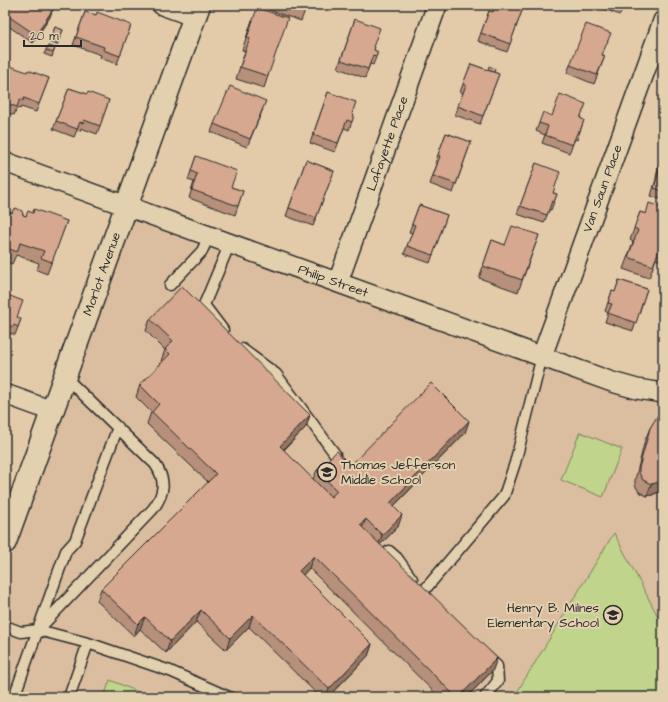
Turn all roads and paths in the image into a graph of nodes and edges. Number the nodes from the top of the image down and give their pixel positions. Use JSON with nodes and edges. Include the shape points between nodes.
{"nodes":[{"id":1,"x":162,"y":5,"type":"edge"},
{"id":2,"x":437,"y":5,"type":"edge"},
{"id":3,"x":197,"y":11,"type":"edge"},
{"id":4,"x":663,"y":21,"type":"edge"},
{"id":5,"x":5,"y":162,"type":"edge"},
{"id":6,"x":126,"y":206,"type":"junction"},
{"id":7,"x":209,"y":236,"type":"junction"},
{"id":8,"x":230,"y":243,"type":"junction"},
{"id":9,"x":338,"y":282,"type":"junction"},
{"id":10,"x":170,"y":285,"type":"dead end"},
{"id":11,"x":542,"y":356,"type":"junction"},
{"id":12,"x":65,"y":376,"type":"junction"},
{"id":13,"x":663,"y":393,"type":"edge"},
{"id":14,"x":5,"y":394,"type":"edge"},
{"id":15,"x":52,"y":411,"type":"junction"},
{"id":16,"x":118,"y":427,"type":"junction"},
{"id":17,"x":335,"y":454,"type":"edge"},
{"id":18,"x":5,"y":542,"type":"edge"},
{"id":19,"x":389,"y":551,"type":"edge"},
{"id":20,"x":422,"y":592,"type":"junction"},
{"id":21,"x":431,"y":602,"type":"edge"},
{"id":22,"x":5,"y":626,"type":"edge"},
{"id":23,"x":38,"y":630,"type":"junction"},
{"id":24,"x":88,"y":642,"type":"junction"},
{"id":25,"x":480,"y":649,"type":"edge"},
{"id":26,"x":14,"y":697,"type":"edge"},
{"id":27,"x":69,"y":697,"type":"edge"},
{"id":28,"x":229,"y":697,"type":"edge"},
{"id":29,"x":485,"y":697,"type":"edge"}],
"edges":[{"from":1,"to":3,"type":"street"},
{"from":2,"to":9,"type":"street","name":"Lafayette Place"},
{"from":3,"to":6,"type":"street","name":"Morlot Avenue"},
{"from":4,"to":11,"type":"street","name":"Van Saun Place"},
{"from":5,"to":6,"type":"street","name":"Philip Street"},
{"from":6,"to":7,"type":"street","name":"Philip Street"},
{"from":6,"to":12,"type":"street","name":"Morlot Avenue"},
{"from":7,"to":8,"type":"street","name":"Philip Street"},
{"from":7,"to":10,"type":"lane","via":[[202,251]]},
{"from":8,"to":9,"type":"street","name":"Philip Street"},
{"from":8,"to":17,"type":"lane","via":[[204,305],[233,342],[276,374]]},
{"from":9,"to":11,"type":"street","name":"Philip Street"},
{"from":11,"to":13,"type":"street","name":"Philip Street","via":[[612,382]]},
{"from":11,"to":20,"type":"lane","via":[[504,496]]},
{"from":12,"to":15,"type":"street","name":"Morlot Avenue"},
{"from":12,"to":16,"type":"lane"},
{"from":14,"to":15,"type":"street"},
{"from":15,"to":18,"type":"street","name":"Morlot Avenue"},
{"from":16,"to":23,"type":"lane","via":[[75,541],[66,552]]},
{"from":16,"to":23,"type":"lane","via":[[160,471],[163,489],[161,495],[153,509]]},
{"from":19,"to":20,"type":"lane"},
{"from":20,"to":21,"type":"lane"},
{"from":22,"to":23,"type":"lane","via":[[21,632]]},
{"from":23,"to":24,"type":"lane"},
{"from":23,"to":26,"type":"lane"},
{"from":24,"to":27,"type":"lane"},
{"from":24,"to":28,"type":"lane","via":[[170,671]]},
{"from":25,"to":29,"type":"lane","via":[[497,666],[498,681]]}]}
